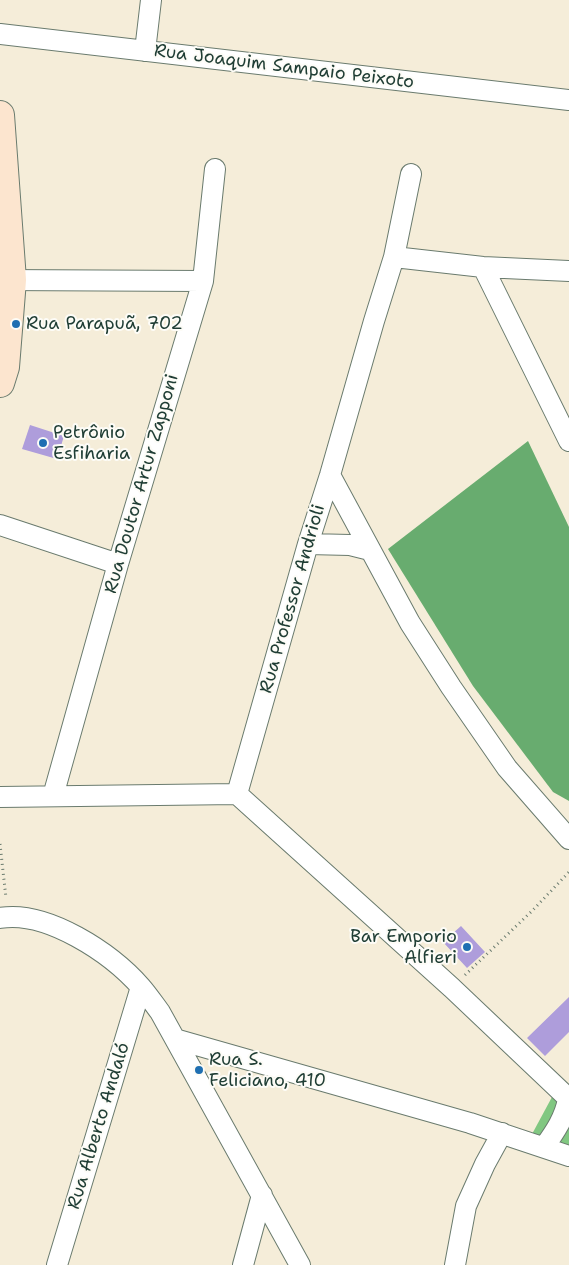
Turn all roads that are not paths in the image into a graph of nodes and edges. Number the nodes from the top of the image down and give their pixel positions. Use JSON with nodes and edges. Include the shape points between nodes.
{"nodes":[{"id":1,"x":151,"y":0,"type":"edge"},
{"id":2,"x":0,"y":34,"type":"edge"},
{"id":3,"x":145,"y":50,"type":"junction"},
{"id":4,"x":569,"y":100,"type":"edge"},
{"id":5,"x":0,"y":115,"type":"edge"},
{"id":6,"x":215,"y":169,"type":"dead end"},
{"id":7,"x":411,"y":174,"type":"dead end"},
{"id":8,"x":394,"y":257,"type":"junction"},
{"id":9,"x":483,"y":266,"type":"junction"},
{"id":10,"x":569,"y":271,"type":"edge"},
{"id":11,"x":6,"y":280,"type":"edge"},
{"id":12,"x":203,"y":281,"type":"junction"},
{"id":13,"x":0,"y":383,"type":"edge"},
{"id":14,"x":569,"y":441,"type":"edge"},
{"id":15,"x":330,"y":475,"type":"junction"},
{"id":16,"x":0,"y":525,"type":"edge"},
{"id":17,"x":308,"y":544,"type":"junction"},
{"id":18,"x":370,"y":550,"type":"junction"},
{"id":19,"x":118,"y":564,"type":"junction"},
{"id":20,"x":237,"y":794,"type":"junction"},
{"id":21,"x":52,"y":796,"type":"junction"},
{"id":22,"x":0,"y":797,"type":"edge"},
{"id":23,"x":569,"y":840,"type":"edge"},
{"id":24,"x":4,"y":917,"type":"edge"},
{"id":25,"x":141,"y":987,"type":"junction"},
{"id":26,"x":175,"y":1039,"type":"junction"},
{"id":27,"x":569,"y":1099,"type":"edge"},
{"id":28,"x":502,"y":1133,"type":"junction"},
{"id":29,"x":544,"y":1146,"type":"junction"},
{"id":30,"x":569,"y":1156,"type":"edge"},
{"id":31,"x":262,"y":1196,"type":"junction"},
{"id":32,"x":57,"y":1265,"type":"edge"},
{"id":33,"x":242,"y":1265,"type":"edge"},
{"id":34,"x":300,"y":1265,"type":"edge"},
{"id":35,"x":456,"y":1265,"type":"edge"}],
"edges":[{"from":1,"to":3,"type":"street"},
{"from":2,"to":3,"type":"street","name":"Rua Joaquim Sampaio Peixoto"},
{"from":3,"to":4,"type":"street","name":"Rua Joaquim Sampaio Peixoto"},
{"from":5,"to":11,"type":"street"},
{"from":6,"to":12,"type":"street","name":"Rua Doutor Artur Zapponi"},
{"from":7,"to":8,"type":"street","name":"Rua Professor Andrioli"},
{"from":8,"to":9,"type":"street"},
{"from":8,"to":15,"type":"street","name":"Rua Professor Andrioli"},
{"from":9,"to":10,"type":"street"},
{"from":9,"to":14,"type":"street"},
{"from":11,"to":12,"type":"street"},
{"from":11,"to":13,"type":"street","via":[[4,367]]},
{"from":12,"to":19,"type":"street","name":"Rua Doutor Artur Zapponi"},
{"from":15,"to":17,"type":"street","name":"Rua Professor Andrioli"},
{"from":15,"to":18,"type":"street"},
{"from":16,"to":19,"type":"street"},
{"from":17,"to":18,"type":"street","via":[[350,545]]},
{"from":17,"to":20,"type":"street","name":"Rua Professor Andrioli"},
{"from":18,"to":23,"type":"street","via":[[410,623],[507,768]]},
{"from":19,"to":21,"type":"street","name":"Rua Doutor Artur Zapponi"},
{"from":20,"to":21,"type":"street"},
{"from":20,"to":27,"type":"street","via":[[452,988]]},
{"from":21,"to":22,"type":"street"},
{"from":24,"to":25,"type":"street","via":[[21,916],[52,924],[110,958]]},
{"from":25,"to":26,"type":"street"},
{"from":25,"to":32,"type":"street","name":"Rua Alberto Andaló"},
{"from":26,"to":28,"type":"street"},
{"from":26,"to":31,"type":"street"},
{"from":27,"to":29,"type":"street","via":[[562,1120]]},
{"from":28,"to":29,"type":"street"},
{"from":28,"to":35,"type":"street","via":[[466,1206]]},
{"from":29,"to":30,"type":"street"},
{"from":31,"to":33,"type":"street"},
{"from":31,"to":34,"type":"street"}]}
